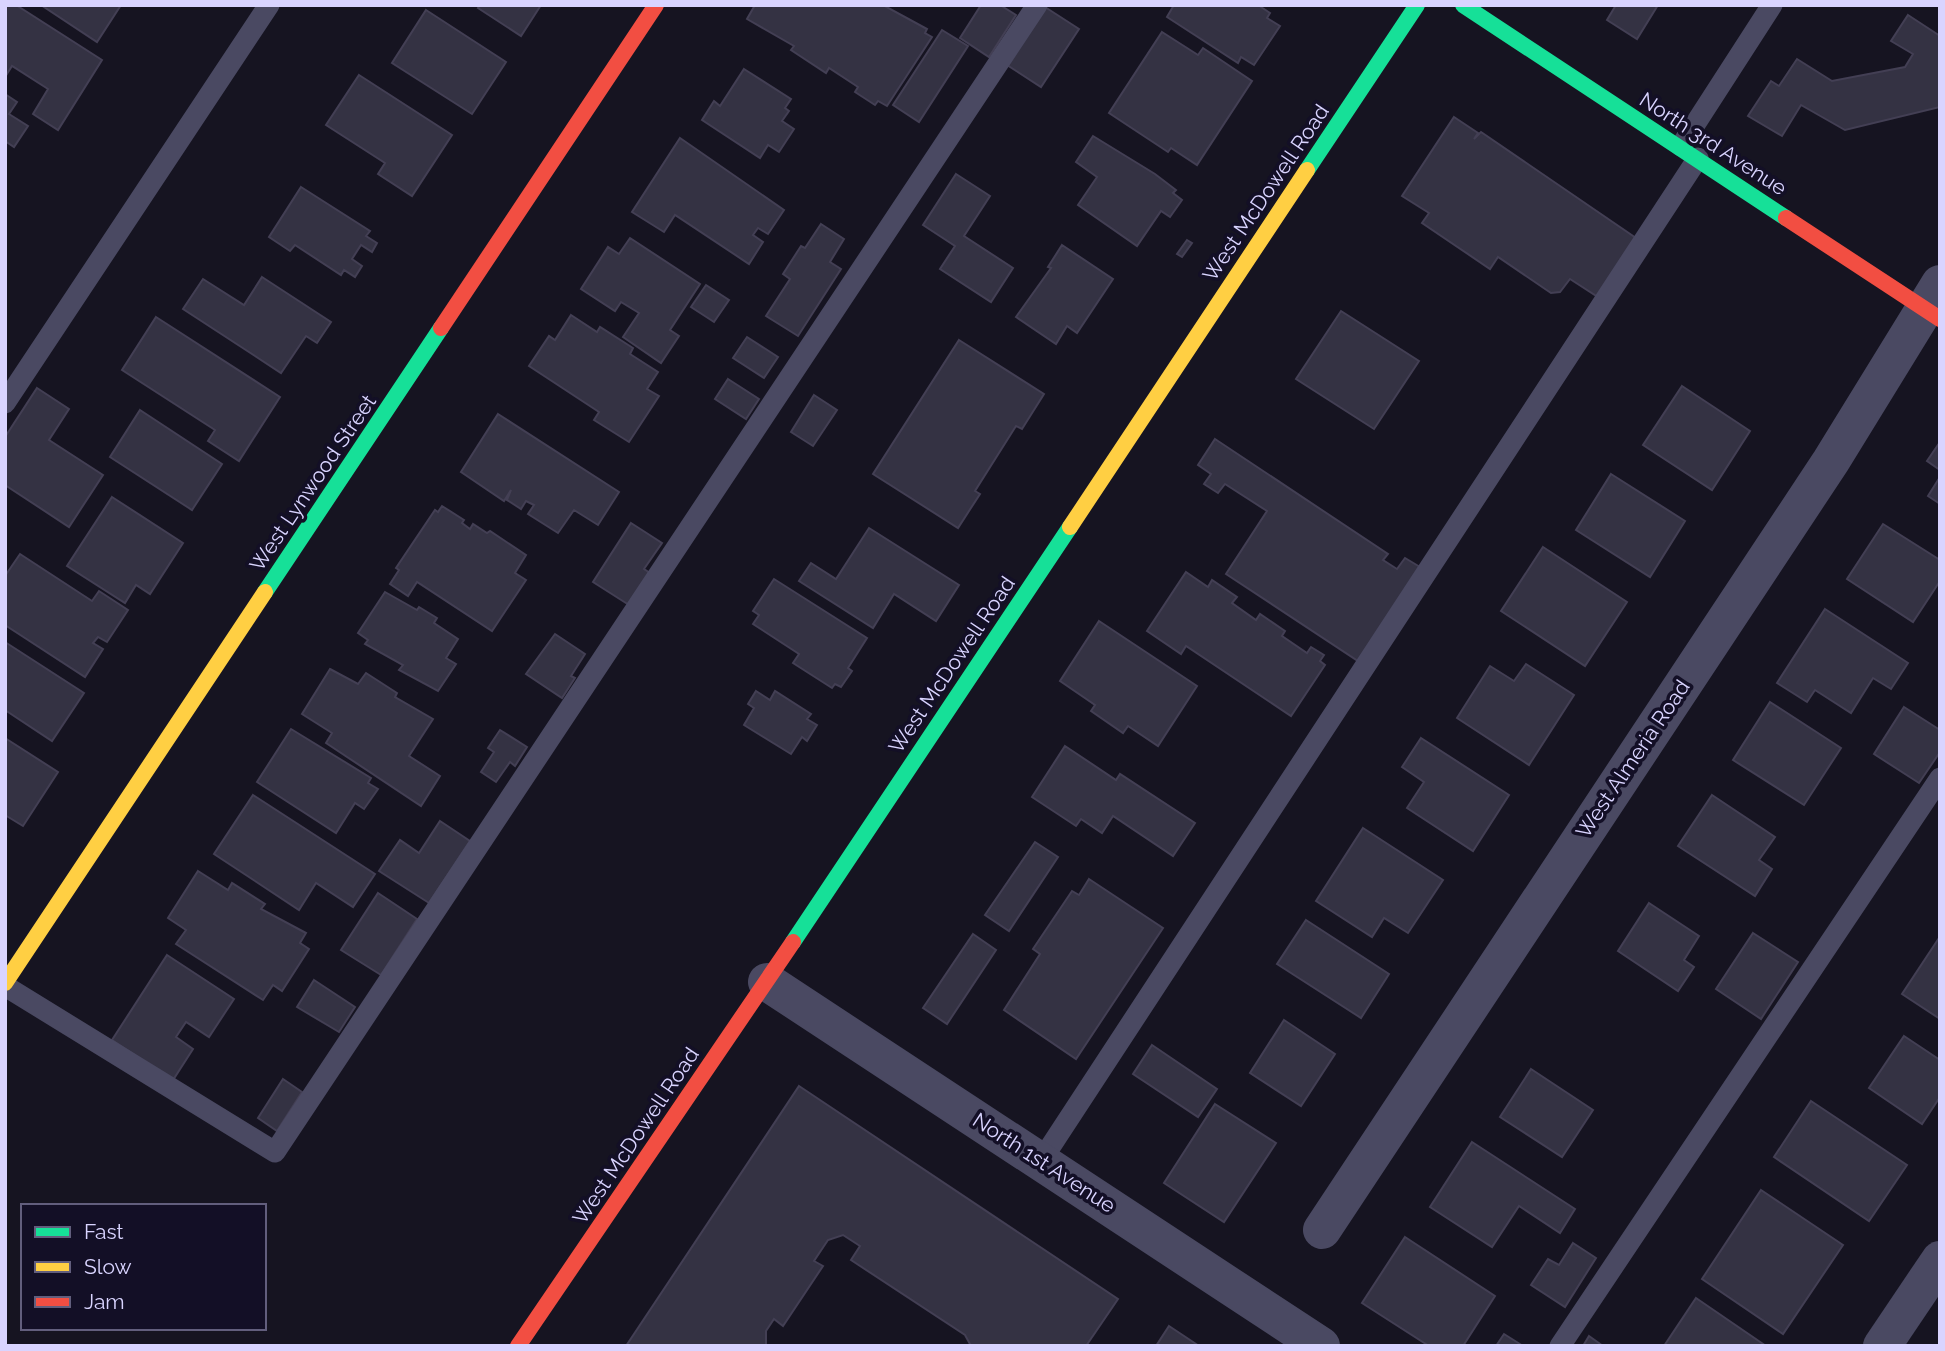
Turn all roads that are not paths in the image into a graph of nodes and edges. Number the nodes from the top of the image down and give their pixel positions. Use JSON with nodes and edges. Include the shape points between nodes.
{"nodes":[{"id":1,"x":269,"y":5,"type":"edge"},
{"id":2,"x":656,"y":5,"type":"edge"},
{"id":3,"x":1037,"y":5,"type":"edge"},
{"id":4,"x":1417,"y":5,"type":"edge"},
{"id":5,"x":1463,"y":5,"type":"edge"},
{"id":6,"x":1772,"y":5,"type":"edge"},
{"id":7,"x":1689,"y":152,"type":"junction"},
{"id":8,"x":1934,"y":304,"type":"edge"},
{"id":9,"x":5,"y":403,"type":"edge"},
{"id":10,"x":1940,"y":778,"type":"edge"},
{"id":11,"x":767,"y":982,"type":"junction"},
{"id":12,"x":5,"y":984,"type":"edge"},
{"id":13,"x":1041,"y":1161,"type":"junction"},
{"id":14,"x":1322,"y":1230,"type":"dead end"},
{"id":15,"x":1940,"y":1260,"type":"edge"},
{"id":16,"x":518,"y":1346,"type":"edge"},
{"id":17,"x":1321,"y":1346,"type":"edge"},
{"id":18,"x":1560,"y":1346,"type":"edge"},
{"id":19,"x":1882,"y":1346,"type":"edge"}],
"edges":[{"from":1,"to":9,"type":"lane"},
{"from":2,"to":12,"type":"street","name":"West Lynwood Street"},
{"from":3,"to":12,"type":"lane","via":[[275,1152]]},
{"from":4,"to":11,"type":"street","name":"West McDowell Road"},
{"from":5,"to":7,"type":"street","name":"North 3rd Avenue"},
{"from":6,"to":7,"type":"lane"},
{"from":7,"to":8,"type":"street","name":"North 3rd Avenue"},
{"from":7,"to":13,"type":"lane"},
{"from":8,"to":14,"type":"street","name":"West Almeria Road"},
{"from":10,"to":18,"type":"lane"},
{"from":11,"to":13,"type":"street","name":"North 1st Avenue"},
{"from":11,"to":16,"type":"street","name":"West McDowell Road"},
{"from":13,"to":17,"type":"street","name":"North 1st Avenue"},
{"from":15,"to":19,"type":"street"}]}
